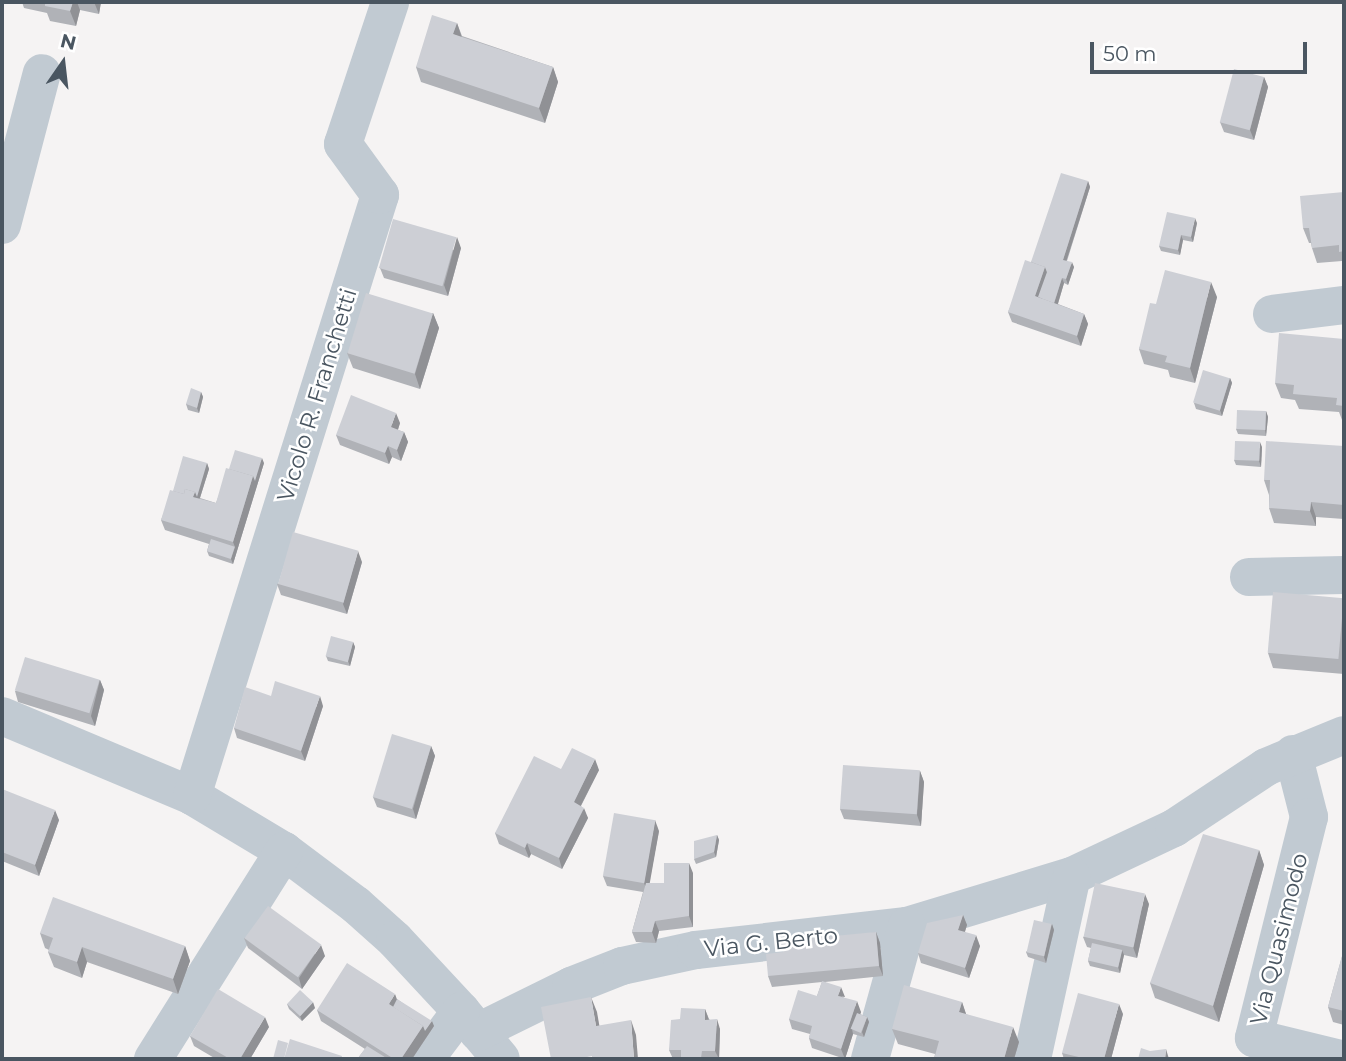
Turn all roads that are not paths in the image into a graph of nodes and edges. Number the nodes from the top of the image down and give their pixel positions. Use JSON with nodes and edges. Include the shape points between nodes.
{"nodes":[{"id":1,"x":390,"y":3,"type":"edge"},
{"id":2,"x":42,"y":73,"type":"dead end"},
{"id":3,"x":2,"y":225,"type":"edge"},
{"id":4,"x":1344,"y":305,"type":"edge"},
{"id":5,"x":1272,"y":314,"type":"dead end"},
{"id":6,"x":1344,"y":575,"type":"edge"},
{"id":7,"x":1249,"y":578,"type":"dead end"},
{"id":8,"x":2,"y":716,"type":"edge"},
{"id":9,"x":1344,"y":735,"type":"edge"},
{"id":10,"x":1293,"y":754,"type":"junction"},
{"id":11,"x":192,"y":796,"type":"junction"},
{"id":12,"x":284,"y":851,"type":"junction"},
{"id":13,"x":1072,"y":876,"type":"junction"},
{"id":14,"x":907,"y":926,"type":"junction"},
{"id":15,"x":480,"y":1034,"type":"edge"},
{"id":16,"x":153,"y":1059,"type":"edge"},
{"id":17,"x":425,"y":1059,"type":"edge"},
{"id":18,"x":870,"y":1059,"type":"edge"},
{"id":19,"x":1032,"y":1059,"type":"edge"},
{"id":20,"x":1340,"y":1059,"type":"edge"}],
"edges":[{"from":1,"to":11,"type":"street","name":"Vicolo R. Franchetti","via":[[343,144],[380,195]]},
{"from":2,"to":3,"type":"street"},
{"from":4,"to":5,"type":"street"},
{"from":6,"to":7,"type":"street"},
{"from":8,"to":11,"type":"street"},
{"from":9,"to":10,"type":"street","name":"Via G. Berto"},
{"from":10,"to":13,"type":"street","name":"Via G. Berto","via":[[1174,828]]},
{"from":10,"to":20,"type":"street","name":"Via Quasimodo","via":[[1309,817],[1254,1038]]},
{"from":11,"to":12,"type":"street"},
{"from":12,"to":15,"type":"street","via":[[395,940]]},
{"from":12,"to":16,"type":"street"},
{"from":13,"to":14,"type":"street","name":"Via G. Berto"},
{"from":13,"to":19,"type":"street"},
{"from":14,"to":15,"type":"street","name":"Via G. Berto","via":[[696,950],[622,966],[571,986]]},
{"from":14,"to":18,"type":"street"},
{"from":15,"to":17,"type":"street"}]}
